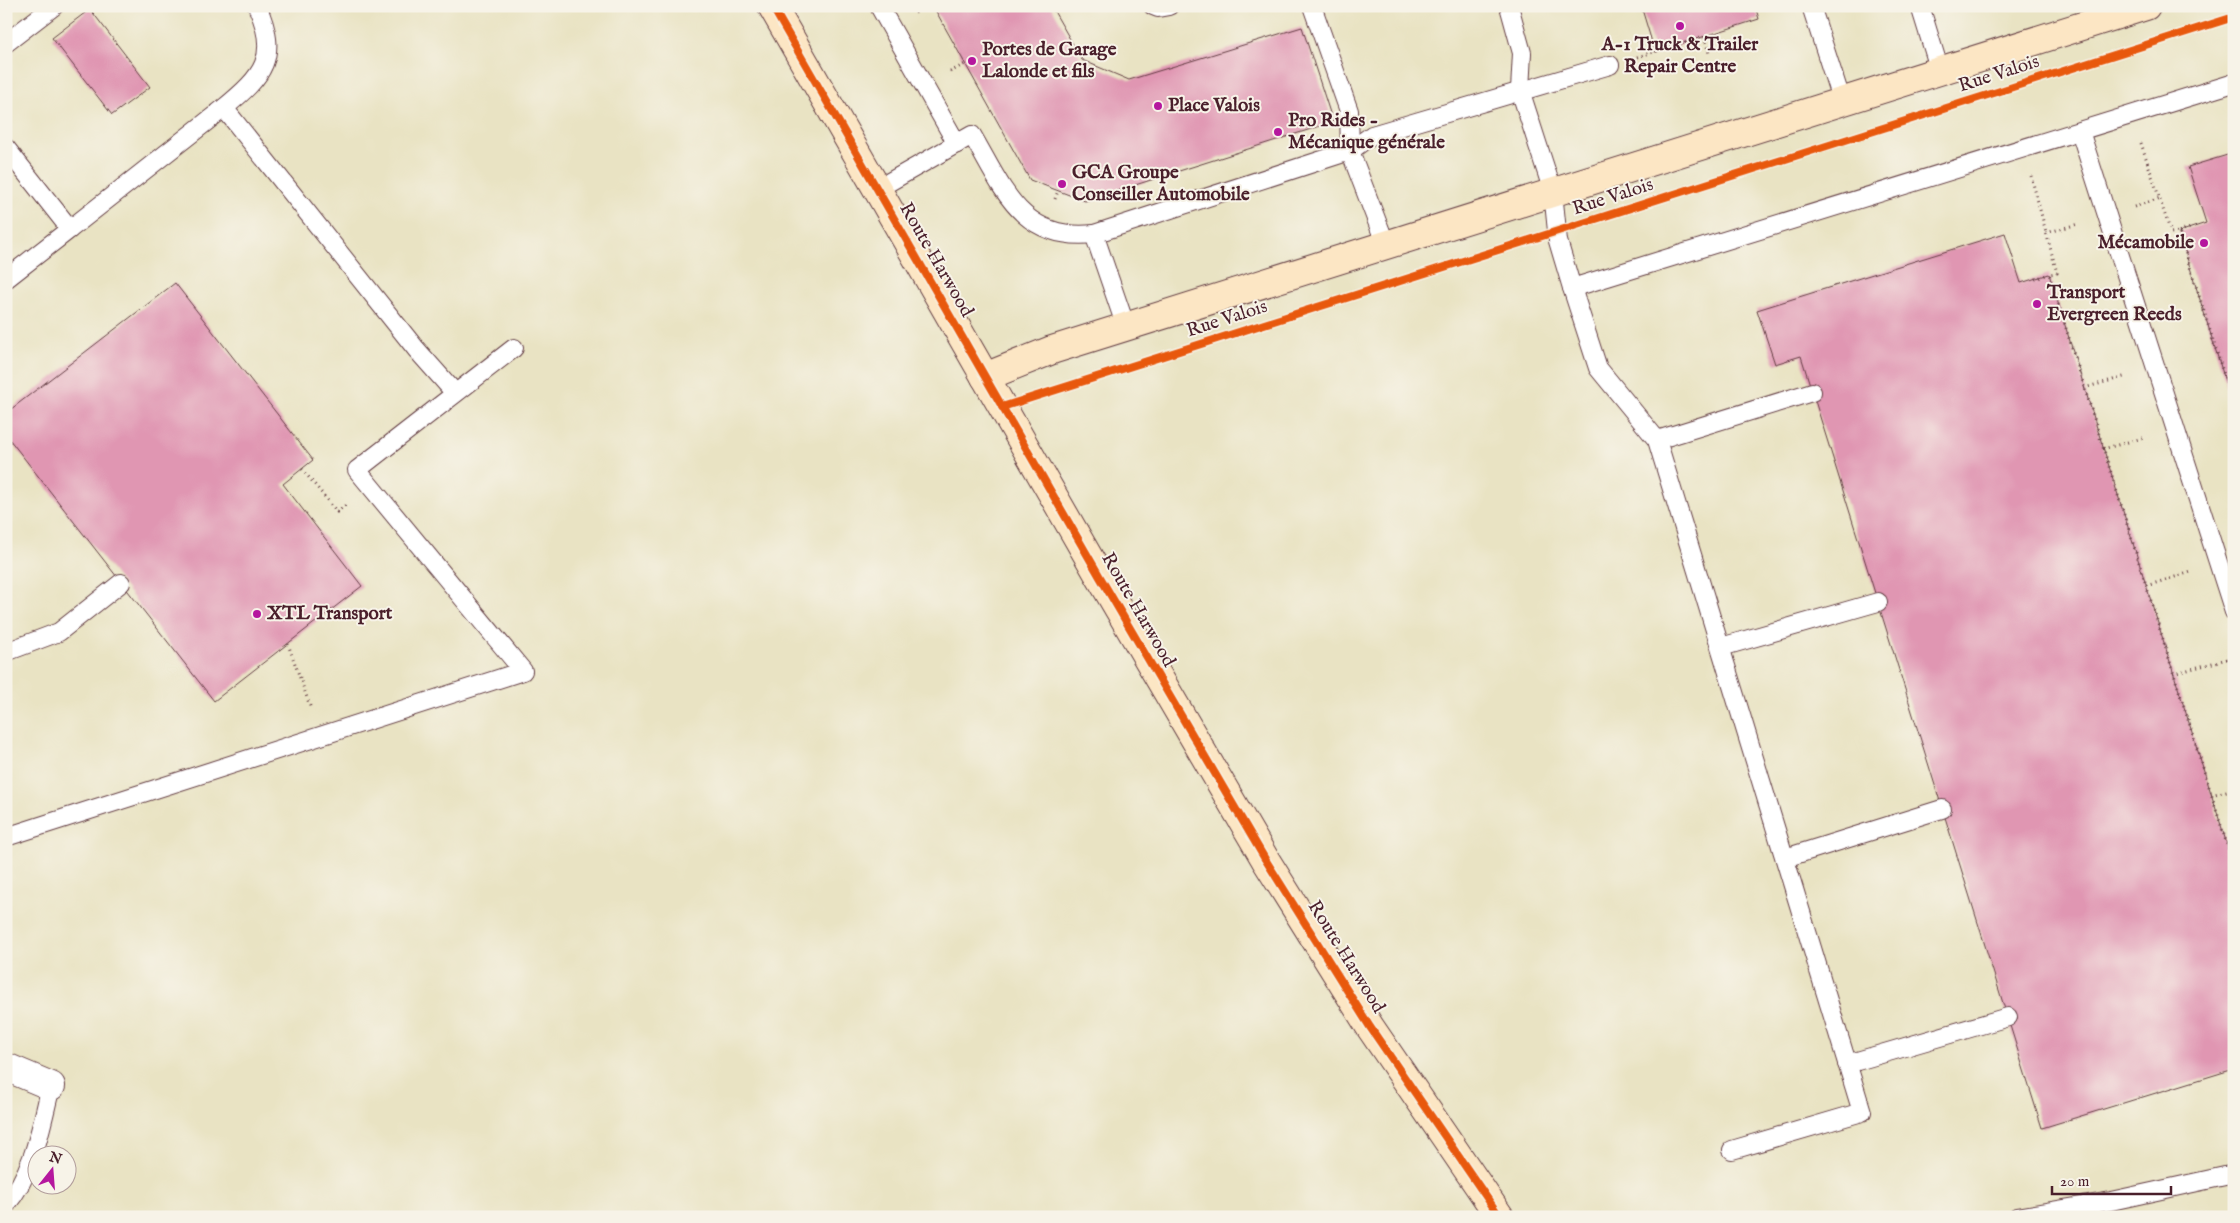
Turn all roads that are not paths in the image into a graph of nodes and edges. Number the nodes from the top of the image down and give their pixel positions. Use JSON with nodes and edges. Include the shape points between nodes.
{"nodes":[{"id":1,"x":54,"y":6,"type":"edge"},
{"id":2,"x":257,"y":6,"type":"edge"},
{"id":3,"x":772,"y":6,"type":"edge"},
{"id":4,"x":879,"y":6,"type":"edge"},
{"id":5,"x":1153,"y":6,"type":"edge"},
{"id":6,"x":1169,"y":6,"type":"edge"},
{"id":7,"x":1312,"y":6,"type":"edge"},
{"id":8,"x":1509,"y":6,"type":"edge"},
{"id":9,"x":1811,"y":6,"type":"edge"},
{"id":10,"x":1920,"y":6,"type":"edge"},
{"id":11,"x":2146,"y":6,"type":"edge"},
{"id":12,"x":6,"y":43,"type":"edge"},
{"id":13,"x":1610,"y":65,"type":"road end"},
{"id":14,"x":1940,"y":71,"type":"junction"},
{"id":15,"x":2234,"y":83,"type":"edge"},
{"id":16,"x":1520,"y":90,"type":"junction"},
{"id":17,"x":1842,"y":102,"type":"junction"},
{"id":18,"x":224,"y":108,"type":"junction"},
{"id":19,"x":2080,"y":131,"type":"junction"},
{"id":20,"x":957,"y":144,"type":"junction"},
{"id":21,"x":6,"y":148,"type":"edge"},
{"id":22,"x":1350,"y":151,"type":"junction"},
{"id":23,"x":877,"y":189,"type":"junction"},
{"id":24,"x":1554,"y":192,"type":"junction"},
{"id":25,"x":70,"y":229,"type":"junction"},
{"id":26,"x":1094,"y":234,"type":"junction"},
{"id":27,"x":1386,"y":245,"type":"junction"},
{"id":28,"x":6,"y":280,"type":"edge"},
{"id":29,"x":1572,"y":288,"type":"junction"},
{"id":30,"x":1126,"y":327,"type":"junction"},
{"id":31,"x":514,"y":348,"type":"dead end"},
{"id":32,"x":986,"y":377,"type":"junction"},
{"id":33,"x":1812,"y":392,"type":"dead end"},
{"id":34,"x":455,"y":393,"type":"junction"},
{"id":35,"x":1658,"y":440,"type":"junction"},
{"id":36,"x":122,"y":583,"type":"dead end"},
{"id":37,"x":1878,"y":602,"type":"dead end"},
{"id":38,"x":2234,"y":612,"type":"edge"},
{"id":39,"x":1721,"y":647,"type":"junction"},
{"id":40,"x":6,"y":652,"type":"edge"},
{"id":41,"x":1942,"y":809,"type":"dead end"},
{"id":42,"x":6,"y":837,"type":"edge"},
{"id":43,"x":1785,"y":858,"type":"junction"},
{"id":44,"x":2008,"y":1017,"type":"dead end"},
{"id":45,"x":1847,"y":1064,"type":"junction"},
{"id":46,"x":6,"y":1067,"type":"edge"},
{"id":47,"x":51,"y":1086,"type":"joint"},
{"id":48,"x":1732,"y":1150,"type":"dead end"},
{"id":49,"x":2234,"y":1174,"type":"edge"},
{"id":50,"x":6,"y":1205,"type":"edge"},
{"id":51,"x":2052,"y":1214,"type":"edge"},
{"id":52,"x":1500,"y":1217,"type":"edge"},
{"id":53,"x":2017,"y":1217,"type":"edge"}],
"edges":[{"from":1,"to":12,"type":"lane"},
{"from":2,"to":18,"type":"lane","via":[[268,46],[262,71]]},
{"from":3,"to":23,"type":"main road","name":"Route Harwood"},
{"from":4,"to":20,"type":"lane"},
{"from":5,"to":6,"type":"lane"},
{"from":7,"to":22,"type":"lane","via":[[1349,110]]},
{"from":8,"to":16,"type":"lane","via":[[1522,54]]},
{"from":9,"to":17,"type":"lane"},
{"from":10,"to":14,"type":"lane"},
{"from":11,"to":14,"type":"main road","name":"Rue Valois"},
{"from":13,"to":16,"type":"lane"},
{"from":14,"to":17,"type":"main road","name":"Rue Valois"},
{"from":15,"to":19,"type":"lane"},
{"from":16,"to":22,"type":"lane","via":[[1372,135]]},
{"from":16,"to":24,"type":"lane"},
{"from":17,"to":24,"type":"main road","name":"Rue Valois"},
{"from":18,"to":25,"type":"lane"},
{"from":18,"to":34,"type":"lane","via":[[416,349]]},
{"from":19,"to":29,"type":"lane"},
{"from":19,"to":38,"type":"lane"},
{"from":20,"to":23,"type":"lane"},
{"from":20,"to":26,"type":"lane","via":[[972,135],[1017,210],[1035,222],[1067,234]]},
{"from":21,"to":25,"type":"lane"},
{"from":22,"to":26,"type":"lane"},
{"from":22,"to":27,"type":"lane"},
{"from":23,"to":32,"type":"main road","name":"Route Harwood"},
{"from":24,"to":27,"type":"main road","name":"Rue Valois"},
{"from":24,"to":29,"type":"lane","via":[[1558,241]]},
{"from":25,"to":28,"type":"lane"},
{"from":26,"to":30,"type":"lane"},
{"from":27,"to":30,"type":"main road","name":"Rue Valois"},
{"from":29,"to":35,"type":"lane","via":[[1598,368]]},
{"from":30,"to":32,"type":"main road","name":"Rue Valois","via":[[1028,359]]},
{"from":31,"to":34,"type":"lane"},
{"from":32,"to":52,"type":"main road","name":"Route Harwood","via":[[1266,859],[1375,1035]]},
{"from":33,"to":35,"type":"lane"},
{"from":34,"to":42,"type":"lane","via":[[357,470],[523,671]]},
{"from":35,"to":39,"type":"lane"},
{"from":36,"to":40,"type":"lane","via":[[60,632]]},
{"from":37,"to":39,"type":"lane"},
{"from":39,"to":43,"type":"lane"},
{"from":41,"to":43,"type":"lane"},
{"from":43,"to":45,"type":"lane"},
{"from":44,"to":45,"type":"lane"},
{"from":45,"to":48,"type":"lane","via":[[1862,1112]]},
{"from":46,"to":47,"type":"street"},
{"from":47,"to":50,"type":"lane","via":[[33,1156]]},
{"from":49,"to":51,"type":"lane"},
{"from":51,"to":53,"type":"lane"}]}
